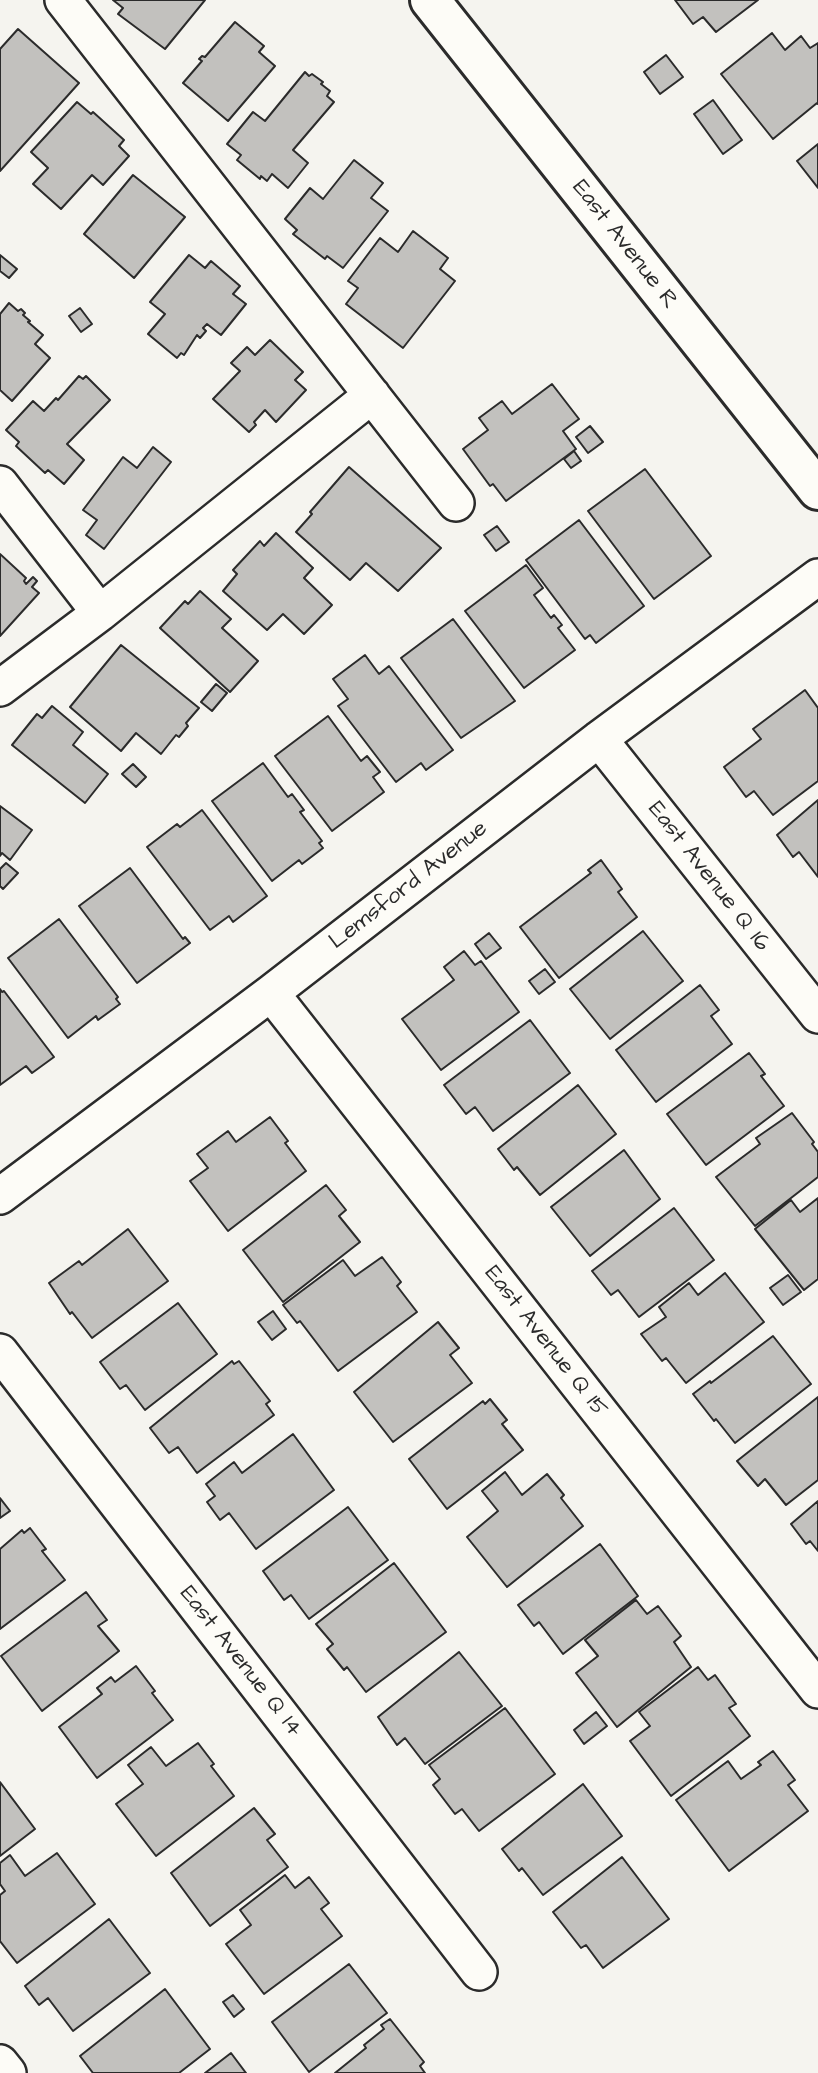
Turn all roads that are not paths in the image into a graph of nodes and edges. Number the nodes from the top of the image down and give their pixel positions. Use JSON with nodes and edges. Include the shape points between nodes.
{"nodes":[{"id":1,"x":63,"y":0,"type":"edge"},
{"id":2,"x":430,"y":0,"type":"edge"},
{"id":3,"x":372,"y":395,"type":"junction"},
{"id":4,"x":0,"y":484,"type":"edge"},
{"id":5,"x":818,"y":490,"type":"edge"},
{"id":6,"x":456,"y":503,"type":"dead end"},
{"id":7,"x":818,"y":577,"type":"edge"},
{"id":8,"x":100,"y":613,"type":"junction"},
{"id":9,"x":0,"y":688,"type":"edge"},
{"id":10,"x":599,"y":739,"type":"junction"},
{"id":11,"x":271,"y":993,"type":"junction"},
{"id":12,"x":818,"y":1015,"type":"edge"},
{"id":13,"x":0,"y":1196,"type":"edge"},
{"id":14,"x":0,"y":1352,"type":"edge"},
{"id":15,"x":818,"y":1690,"type":"edge"},
{"id":16,"x":480,"y":1972,"type":"dead end"},
{"id":17,"x":0,"y":2063,"type":"edge"},
{"id":18,"x":8,"y":2073,"type":"edge"}],
"edges":[{"from":1,"to":3,"type":"street"},
{"from":2,"to":5,"type":"main road","name":"East Avenue R"},
{"from":3,"to":6,"type":"street"},
{"from":3,"to":8,"type":"street"},
{"from":4,"to":8,"type":"street"},
{"from":7,"to":10,"type":"street","name":"Lemsford Avenue"},
{"from":8,"to":9,"type":"street"},
{"from":10,"to":11,"type":"street","name":"Lemsford Avenue"},
{"from":10,"to":12,"type":"street","name":"East Avenue Q 16"},
{"from":11,"to":13,"type":"street","name":"Lemsford Avenue"},
{"from":11,"to":15,"type":"street","name":"East Avenue Q 15"},
{"from":14,"to":16,"type":"street","name":"East Avenue Q 14"},
{"from":17,"to":18,"type":"street"}]}
